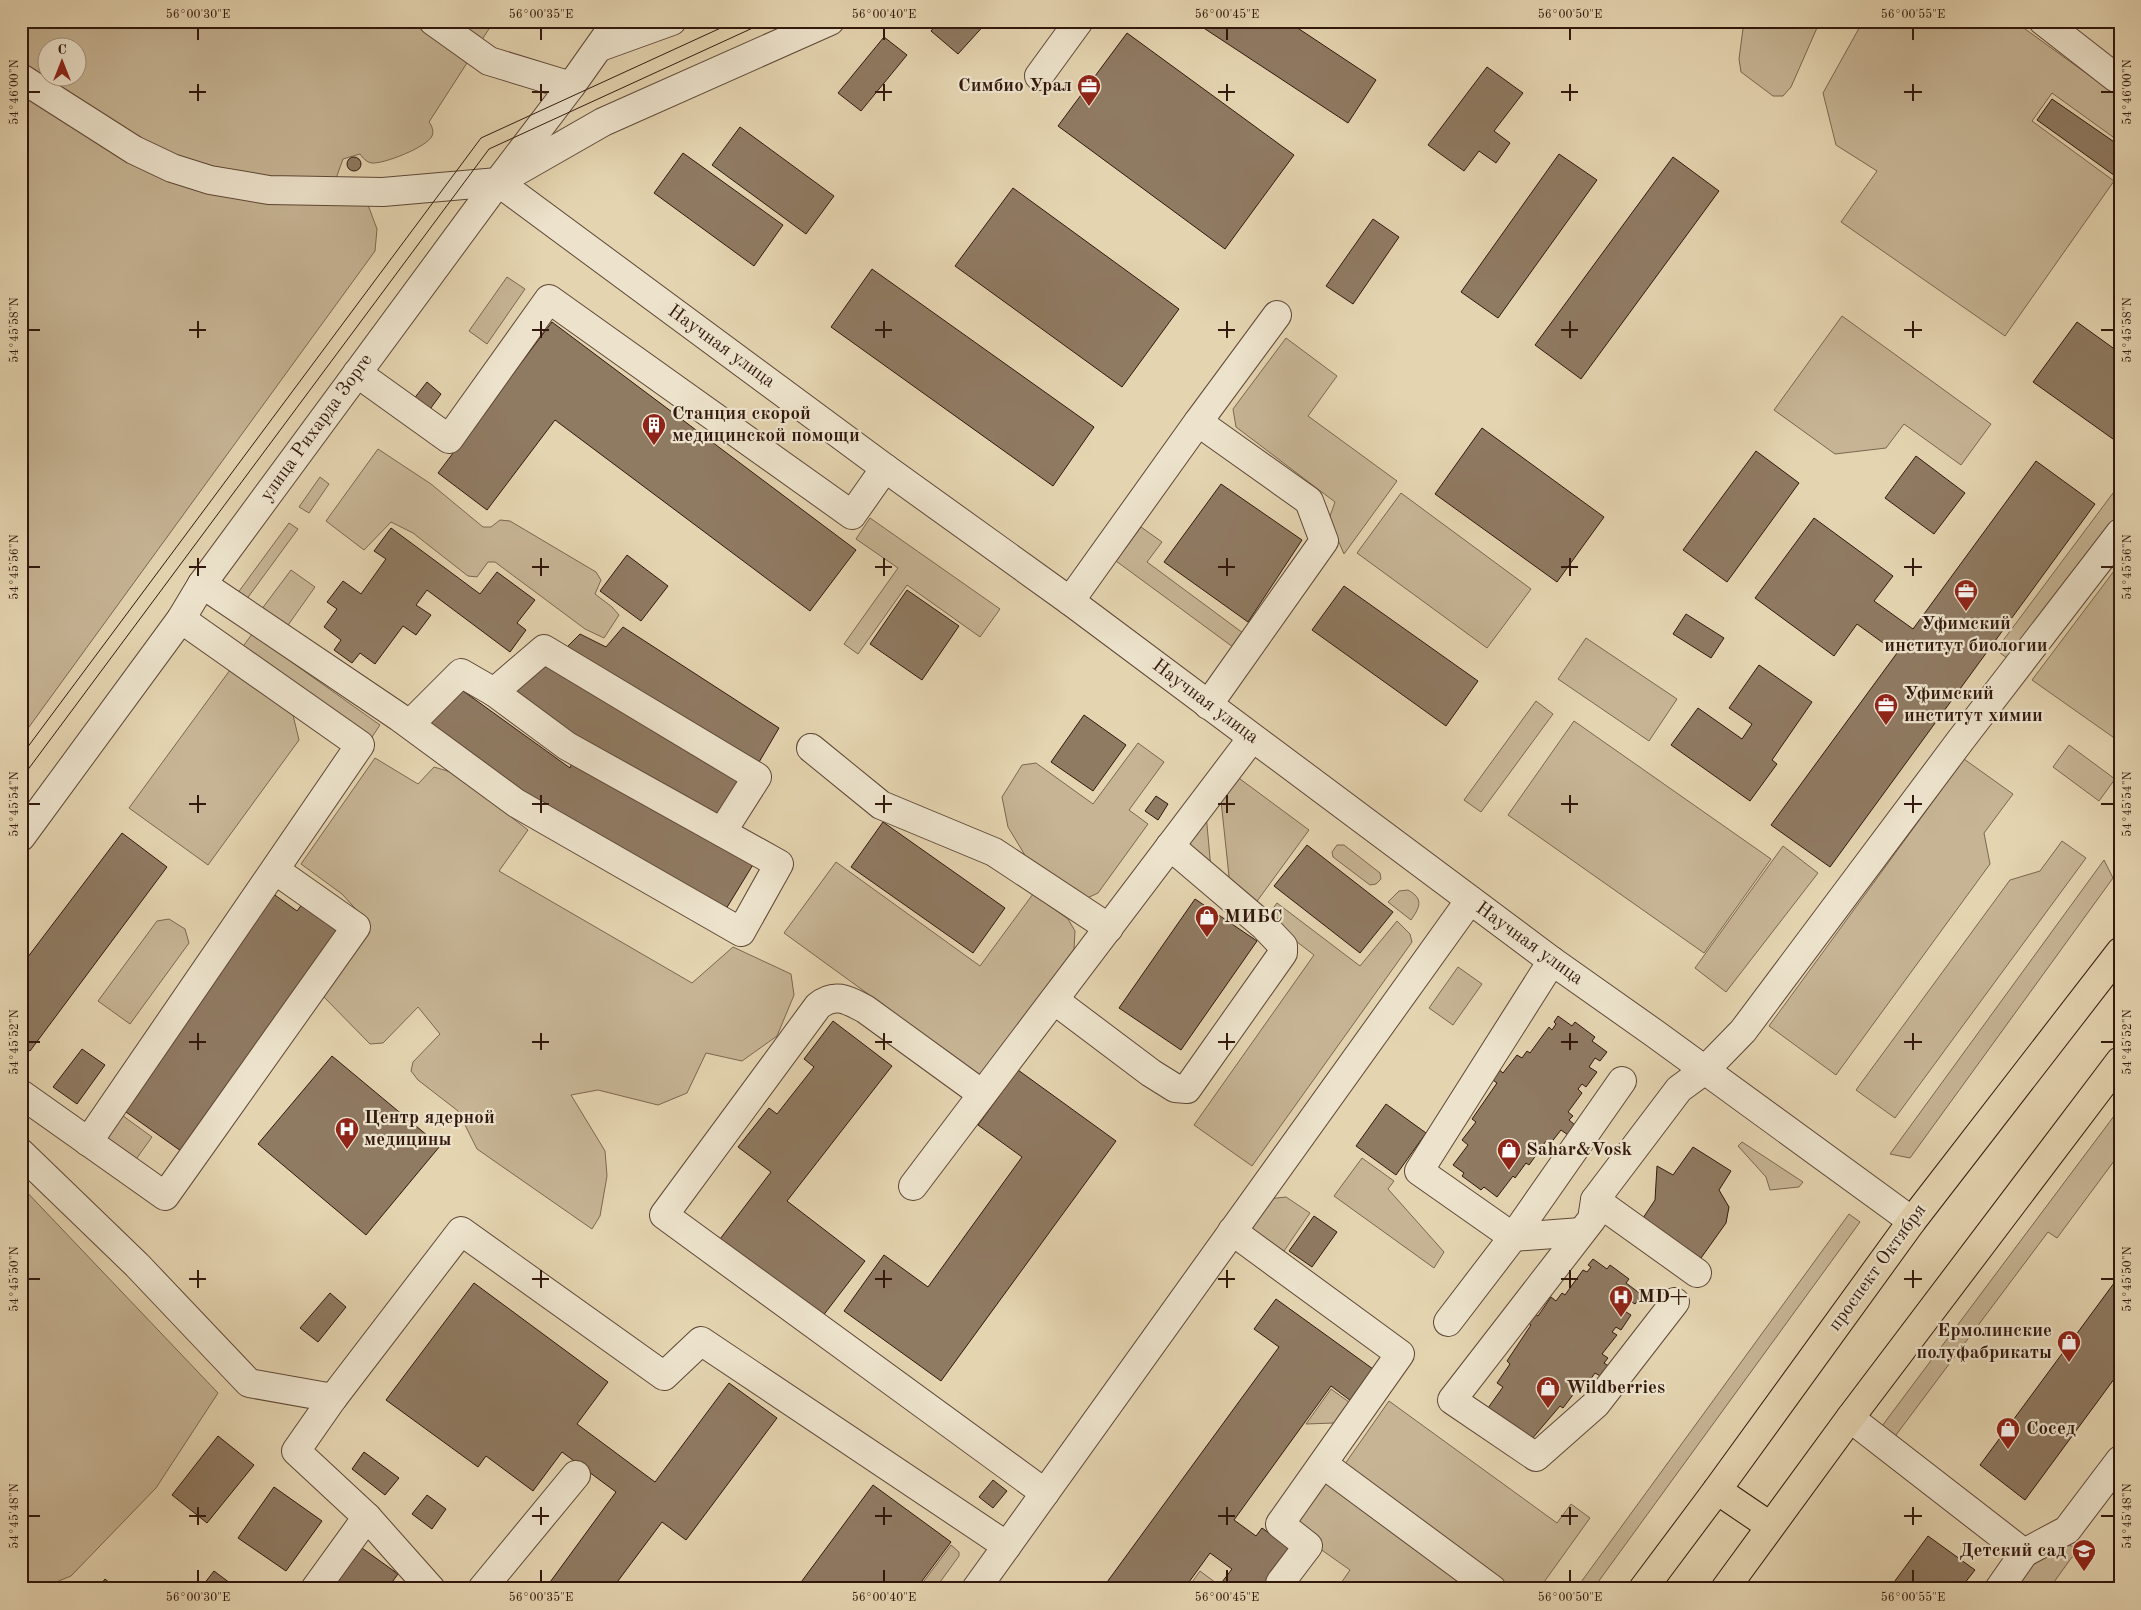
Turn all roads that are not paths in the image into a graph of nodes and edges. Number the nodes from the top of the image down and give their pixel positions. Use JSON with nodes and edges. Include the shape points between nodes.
{"nodes":[{"id":1,"x":433,"y":21,"type":"edge"},
{"id":2,"x":616,"y":21,"type":"edge"},
{"id":3,"x":672,"y":21,"type":"edge"},
{"id":4,"x":830,"y":21,"type":"edge"},
{"id":5,"x":1079,"y":21,"type":"edge"},
{"id":6,"x":2043,"y":21,"type":"edge"},
{"id":7,"x":600,"y":47,"type":"junction"},
{"id":8,"x":2120,"y":72,"type":"edge"},
{"id":9,"x":1040,"y":76,"type":"dead end"},
{"id":10,"x":21,"y":78,"type":"edge"},
{"id":11,"x":571,"y":86,"type":"junction"},
{"id":12,"x":498,"y":182,"type":"junction"},
{"id":13,"x":1277,"y":315,"type":"dead end"},
{"id":14,"x":357,"y":373,"type":"junction"},
{"id":15,"x":1198,"y":422,"type":"junction"},
{"id":16,"x":885,"y":468,"type":"junction"},
{"id":17,"x":2120,"y":533,"type":"edge"},
{"id":18,"x":202,"y":584,"type":"junction"},
{"id":19,"x":1070,"y":601,"type":"junction"},
{"id":20,"x":181,"y":619,"type":"junction"},
{"id":21,"x":494,"y":692,"type":"junction"},
{"id":22,"x":1208,"y":705,"type":"junction"},
{"id":23,"x":410,"y":724,"type":"junction"},
{"id":24,"x":1252,"y":738,"type":"junction"},
{"id":25,"x":811,"y":748,"type":"dead end"},
{"id":26,"x":722,"y":832,"type":"junction"},
{"id":27,"x":21,"y":837,"type":"edge"},
{"id":28,"x":1170,"y":846,"type":"junction"},
{"id":29,"x":274,"y":870,"type":"junction"},
{"id":30,"x":1470,"y":900,"type":"junction"},
{"id":31,"x":1109,"y":928,"type":"junction"},
{"id":32,"x":2120,"y":952,"type":"edge"},
{"id":33,"x":1552,"y":961,"type":"junction"},
{"id":34,"x":1054,"y":1000,"type":"junction"},
{"id":35,"x":2120,"y":1061,"type":"edge"},
{"id":36,"x":1705,"y":1070,"type":"junction"},
{"id":37,"x":1622,"y":1081,"type":"dead end"},
{"id":38,"x":21,"y":1094,"type":"edge"},
{"id":39,"x":982,"y":1094,"type":"junction"},
{"id":40,"x":88,"y":1142,"type":"junction"},
{"id":41,"x":21,"y":1153,"type":"edge"},
{"id":42,"x":913,"y":1186,"type":"dead end"},
{"id":43,"x":1595,"y":1200,"type":"junction"},
{"id":44,"x":1912,"y":1221,"type":"junction"},
{"id":45,"x":1232,"y":1231,"type":"junction"},
{"id":46,"x":1581,"y":1232,"type":"junction"},
{"id":47,"x":1513,"y":1237,"type":"junction"},
{"id":48,"x":1697,"y":1273,"type":"dead end"},
{"id":49,"x":1675,"y":1302,"type":"dead end"},
{"id":50,"x":1448,"y":1322,"type":"dead end"},
{"id":51,"x":333,"y":1398,"type":"junction"},
{"id":52,"x":1850,"y":1418,"type":"junction"},
{"id":53,"x":2120,"y":1460,"type":"edge"},
{"id":54,"x":1322,"y":1464,"type":"junction"},
{"id":55,"x":576,"y":1475,"type":"dead end"},
{"id":56,"x":1718,"y":1490,"type":"junction"},
{"id":57,"x":1045,"y":1493,"type":"junction"},
{"id":58,"x":367,"y":1517,"type":"junction"},
{"id":59,"x":1770,"y":1526,"type":"junction"},
{"id":60,"x":1007,"y":1546,"type":"junction"},
{"id":61,"x":2024,"y":1553,"type":"junction"},
{"id":62,"x":1280,"y":1583,"type":"dead end"},
{"id":63,"x":315,"y":1589,"type":"edge"},
{"id":64,"x":430,"y":1589,"type":"edge"},
{"id":65,"x":482,"y":1589,"type":"edge"},
{"id":66,"x":976,"y":1589,"type":"edge"},
{"id":67,"x":1492,"y":1589,"type":"edge"},
{"id":68,"x":1643,"y":1589,"type":"edge"},
{"id":69,"x":1725,"y":1589,"type":"edge"},
{"id":70,"x":1999,"y":1589,"type":"edge"}],
"edges":[{"from":1,"to":11,"type":"street","via":[[489,60]]},
{"from":2,"to":7,"type":"street","name":"улица Рихарда Зорге"},
{"from":3,"to":7,"type":"street"},
{"from":4,"to":12,"type":"street","via":[[603,122]]},
{"from":5,"to":9,"type":"street"},
{"from":6,"to":8,"type":"street","via":[[2116,78]]},
{"from":7,"to":11,"type":"street","name":"улица Рихарда Зорге"},
{"from":10,"to":12,"type":"street","via":[[134,150],[172,168],[210,180],[269,190],[367,192]]},
{"from":11,"to":12,"type":"street","name":"улица Рихарда Зорге"},
{"from":12,"to":14,"type":"street","name":"улица Рихарда Зорге"},
{"from":12,"to":16,"type":"street","name":"Научная улица"},
{"from":13,"to":15,"type":"street"},
{"from":14,"to":16,"type":"street","via":[[449,439],[549,299],[852,515]]},
{"from":14,"to":18,"type":"street","name":"улица Рихарда Зорге"},
{"from":15,"to":19,"type":"street"},
{"from":15,"to":22,"type":"street","via":[[1309,500],[1324,541]]},
{"from":16,"to":19,"type":"street","name":"Научная улица"},
{"from":17,"to":36,"type":"street","via":[[1954,748],[1743,1031]]},
{"from":18,"to":20,"type":"street","name":"улица Рихарда Зорге"},
{"from":18,"to":23,"type":"street"},
{"from":19,"to":22,"type":"street","name":"Научная улица"},
{"from":20,"to":27,"type":"street","name":"улица Рихарда Зорге"},
{"from":20,"to":29,"type":"street","via":[[360,745]]},
{"from":21,"to":23,"type":"street","via":[[462,673]]},
{"from":21,"to":26,"type":"street","via":[[567,746]]},
{"from":21,"to":26,"type":"street","via":[[544,649],[757,777]]},
{"from":22,"to":24,"type":"street","name":"Научная улица"},
{"from":23,"to":26,"type":"street","via":[[516,802],[741,932],[779,864]]},
{"from":24,"to":28,"type":"street"},
{"from":24,"to":30,"type":"street","name":"Научная улица"},
{"from":25,"to":31,"type":"street","via":[[881,805],[994,852]]},
{"from":28,"to":31,"type":"street"},
{"from":28,"to":34,"type":"street","via":[[1283,946],[1283,953],[1187,1089],[1175,1088],[1151,1073]]},
{"from":29,"to":40,"type":"street"},
{"from":29,"to":40,"type":"street","via":[[356,927],[165,1196]]},
{"from":30,"to":33,"type":"street","name":"Научная улица"},
{"from":30,"to":45,"type":"street"},
{"from":31,"to":34,"type":"street"},
{"from":32,"to":44,"type":"main road","name":"проспект Октября"},
{"from":33,"to":36,"type":"street","name":"Научная улица"},
{"from":33,"to":47,"type":"street","via":[[1419,1171]]},
{"from":34,"to":39,"type":"street"},
{"from":35,"to":52,"type":"main road"},
{"from":36,"to":43,"type":"street","via":[[1679,1089]]},
{"from":36,"to":44,"type":"street","name":"Научная улица"},
{"from":37,"to":47,"type":"street"},
{"from":38,"to":40,"type":"street"},
{"from":39,"to":42,"type":"street"},
{"from":39,"to":57,"type":"street","via":[[865,1009],[836,997],[826,1000],[818,1006],[664,1215]]},
{"from":41,"to":51,"type":"street","via":[[137,1265],[249,1383]]},
{"from":43,"to":46,"type":"street","via":[[1592,1219]]},
{"from":43,"to":48,"type":"street"},
{"from":44,"to":56,"type":"main road","name":"проспект Октября"},
{"from":45,"to":54,"type":"street","via":[[1400,1354]]},
{"from":45,"to":57,"type":"street"},
{"from":46,"to":47,"type":"street"},
{"from":46,"to":49,"type":"street","via":[[1452,1400],[1536,1457],[1596,1404]]},
{"from":47,"to":50,"type":"street"},
{"from":51,"to":58,"type":"street","via":[[296,1451]]},
{"from":51,"to":60,"type":"street","via":[[461,1230],[664,1376],[701,1341]]},
{"from":52,"to":59,"type":"main road"},
{"from":52,"to":61,"type":"street"},
{"from":53,"to":61,"type":"street","via":[[2067,1530]]},
{"from":54,"to":62,"type":"street","via":[[1280,1524],[1308,1546]]},
{"from":54,"to":67,"type":"street"},
{"from":55,"to":65,"type":"street"},
{"from":56,"to":59,"type":"main road"},
{"from":56,"to":68,"type":"main road","name":"проспект Октября"},
{"from":57,"to":60,"type":"street"},
{"from":58,"to":63,"type":"street"},
{"from":58,"to":64,"type":"street"},
{"from":59,"to":69,"type":"main road"},
{"from":60,"to":66,"type":"street"},
{"from":61,"to":70,"type":"street"}]}
